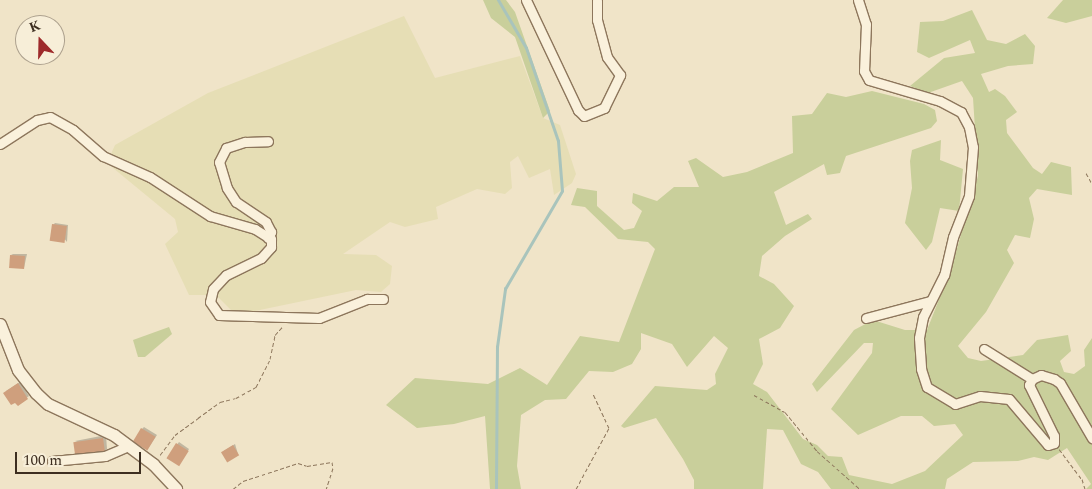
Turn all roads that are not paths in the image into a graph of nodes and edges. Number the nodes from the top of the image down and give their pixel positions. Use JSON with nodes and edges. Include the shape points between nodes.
{"nodes":[{"id":1,"x":526,"y":0,"type":"edge"},
{"id":2,"x":597,"y":0,"type":"edge"},
{"id":3,"x":858,"y":0,"type":"edge"},
{"id":4,"x":268,"y":141,"type":"dead end"},
{"id":5,"x":0,"y":144,"type":"edge"},
{"id":6,"x":268,"y":238,"type":"junction"},
{"id":7,"x":383,"y":299,"type":"dead end"},
{"id":8,"x":930,"y":301,"type":"junction"},
{"id":9,"x":866,"y":318,"type":"dead end"},
{"id":10,"x":0,"y":324,"type":"edge"},
{"id":11,"x":0,"y":328,"type":"edge"},
{"id":12,"x":984,"y":349,"type":"dead end"},
{"id":13,"x":1032,"y":379,"type":"junction"},
{"id":14,"x":1092,"y":438,"type":"edge"},
{"id":15,"x":128,"y":446,"type":"junction"},
{"id":16,"x":52,"y":461,"type":"dead end"},
{"id":17,"x":176,"y":489,"type":"edge"}],
"edges":[{"from":1,"to":2,"type":"street","via":[[578,110],[584,116],[604,108],[620,75],[607,57],[597,20]]},
{"from":3,"to":8,"type":"street","via":[[866,24],[864,70],[870,80],[950,105],[961,112],[969,127],[973,147],[969,196],[953,237],[944,275]]},
{"from":4,"to":6,"type":"street","via":[[245,142],[226,148],[219,162],[227,188],[236,202],[266,222],[272,232]]},
{"from":5,"to":6,"type":"street","via":[[37,120],[50,117],[72,130],[103,156],[150,177],[210,216],[255,229]]},
{"from":6,"to":7,"type":"street","via":[[271,247],[261,258],[226,275],[213,289],[210,302],[219,315],[319,318],[367,299]]},
{"from":8,"to":9,"type":"street"},
{"from":8,"to":13,"type":"street","via":[[919,338],[921,369],[927,386],[955,404],[980,396],[1009,399],[1048,445],[1054,443],[1054,436],[1029,385]]},
{"from":10,"to":11,"type":"main road"},
{"from":11,"to":15,"type":"main road","via":[[18,370],[36,393],[48,404],[92,424]]},
{"from":12,"to":13,"type":"street"},
{"from":13,"to":14,"type":"street","via":[[1041,375],[1060,383]]},
{"from":15,"to":16,"type":"street","via":[[105,456]]},
{"from":15,"to":17,"type":"main road","via":[[153,464]]}]}
